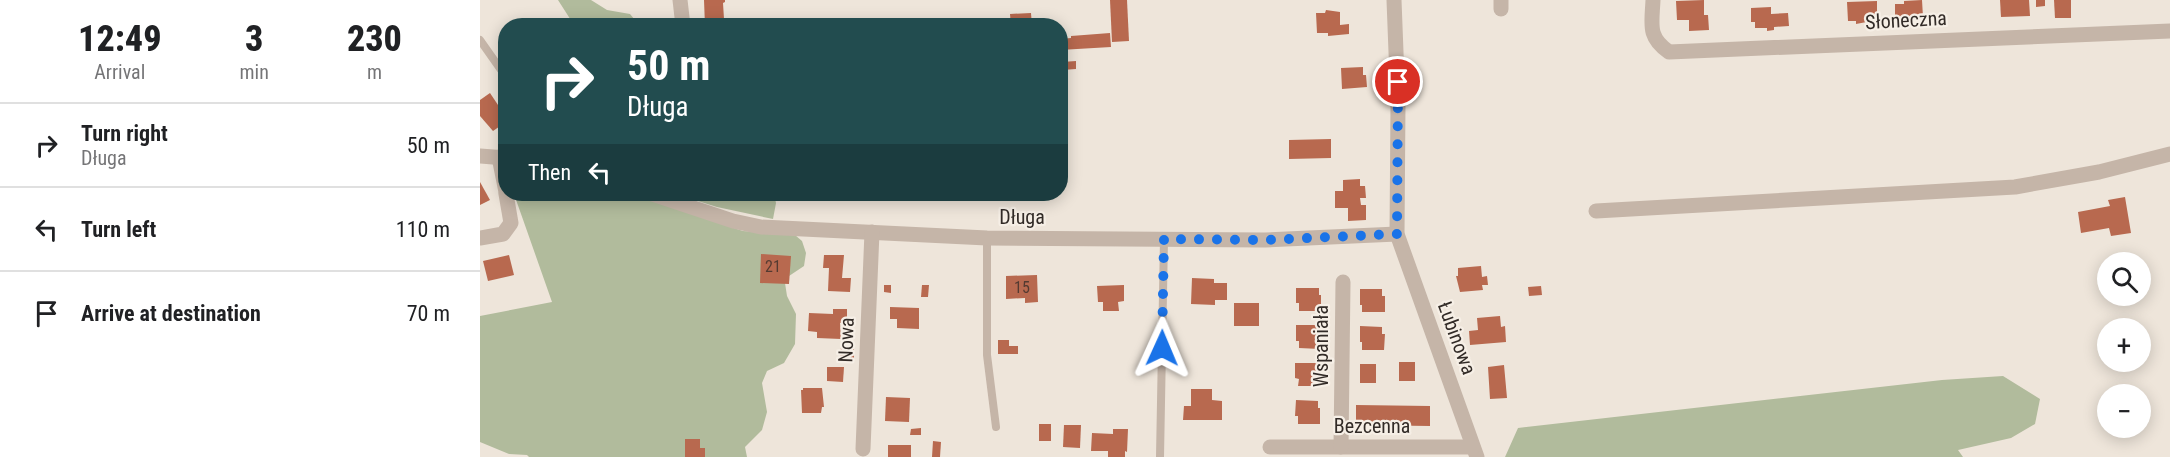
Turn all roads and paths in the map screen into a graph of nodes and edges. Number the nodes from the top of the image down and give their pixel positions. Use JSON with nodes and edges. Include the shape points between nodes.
{"nodes":[{"id":1,"x":680,"y":0,"type":"edge"},
{"id":2,"x":1394,"y":0,"type":"edge"},
{"id":3,"x":1653,"y":0,"type":"edge"},
{"id":4,"x":682,"y":18,"type":"edge"},
{"id":5,"x":2170,"y":31,"type":"edge"},
{"id":6,"x":480,"y":40,"type":"edge"},
{"id":7,"x":498,"y":66,"type":"edge"},
{"id":8,"x":2170,"y":154,"type":"edge"},
{"id":9,"x":480,"y":156,"type":"edge"},
{"id":10,"x":498,"y":158,"type":"edge"},
{"id":11,"x":508,"y":201,"type":"edge"},
{"id":12,"x":673,"y":201,"type":"edge"},
{"id":13,"x":1596,"y":211,"type":"dead end"},
{"id":14,"x":872,"y":232,"type":"junction"},
{"id":15,"x":1397,"y":234,"type":"junction"},
{"id":16,"x":480,"y":238,"type":"edge"},
{"id":17,"x":987,"y":238,"type":"junction"},
{"id":18,"x":1164,"y":239,"type":"junction"},
{"id":19,"x":1343,"y":282,"type":"dead end"},
{"id":20,"x":996,"y":427,"type":"dead end"},
{"id":21,"x":1270,"y":447,"type":"dead end"},
{"id":22,"x":1341,"y":447,"type":"junction"},
{"id":23,"x":863,"y":449,"type":"dead end"},
{"id":24,"x":1475,"y":452,"type":"edge"},
{"id":25,"x":1160,"y":457,"type":"edge"}],
"edges":[{"from":1,"to":4,"type":"street"},
{"from":2,"to":15,"type":"street"},
{"from":3,"to":5,"type":"street","name":"Słoneczna","via":[[1652,36],[1669,52]]},
{"from":6,"to":7,"type":"lane"},
{"from":8,"to":13,"type":"street","via":[[2015,187]]},
{"from":9,"to":10,"type":"street"},
{"from":11,"to":16,"type":"street","via":[[512,223],[503,234]]},
{"from":12,"to":14,"type":"street","name":"Długa","via":[[761,227]]},
{"from":14,"to":17,"type":"street","name":"Długa"},
{"from":14,"to":23,"type":"street","name":"Nowa"},
{"from":15,"to":18,"type":"street","name":"Długa","via":[[1265,240]]},
{"from":15,"to":24,"type":"street","name":"Łubinowa"},
{"from":17,"to":18,"type":"street","name":"Długa"},
{"from":17,"to":20,"type":"lane","via":[[987,355]]},
{"from":18,"to":25,"type":"lane"},
{"from":19,"to":22,"type":"street","name":"Wspaniała"},
{"from":21,"to":22,"type":"street","name":"Bezcenna"},
{"from":22,"to":24,"type":"street","name":"Bezcenna"}]}
